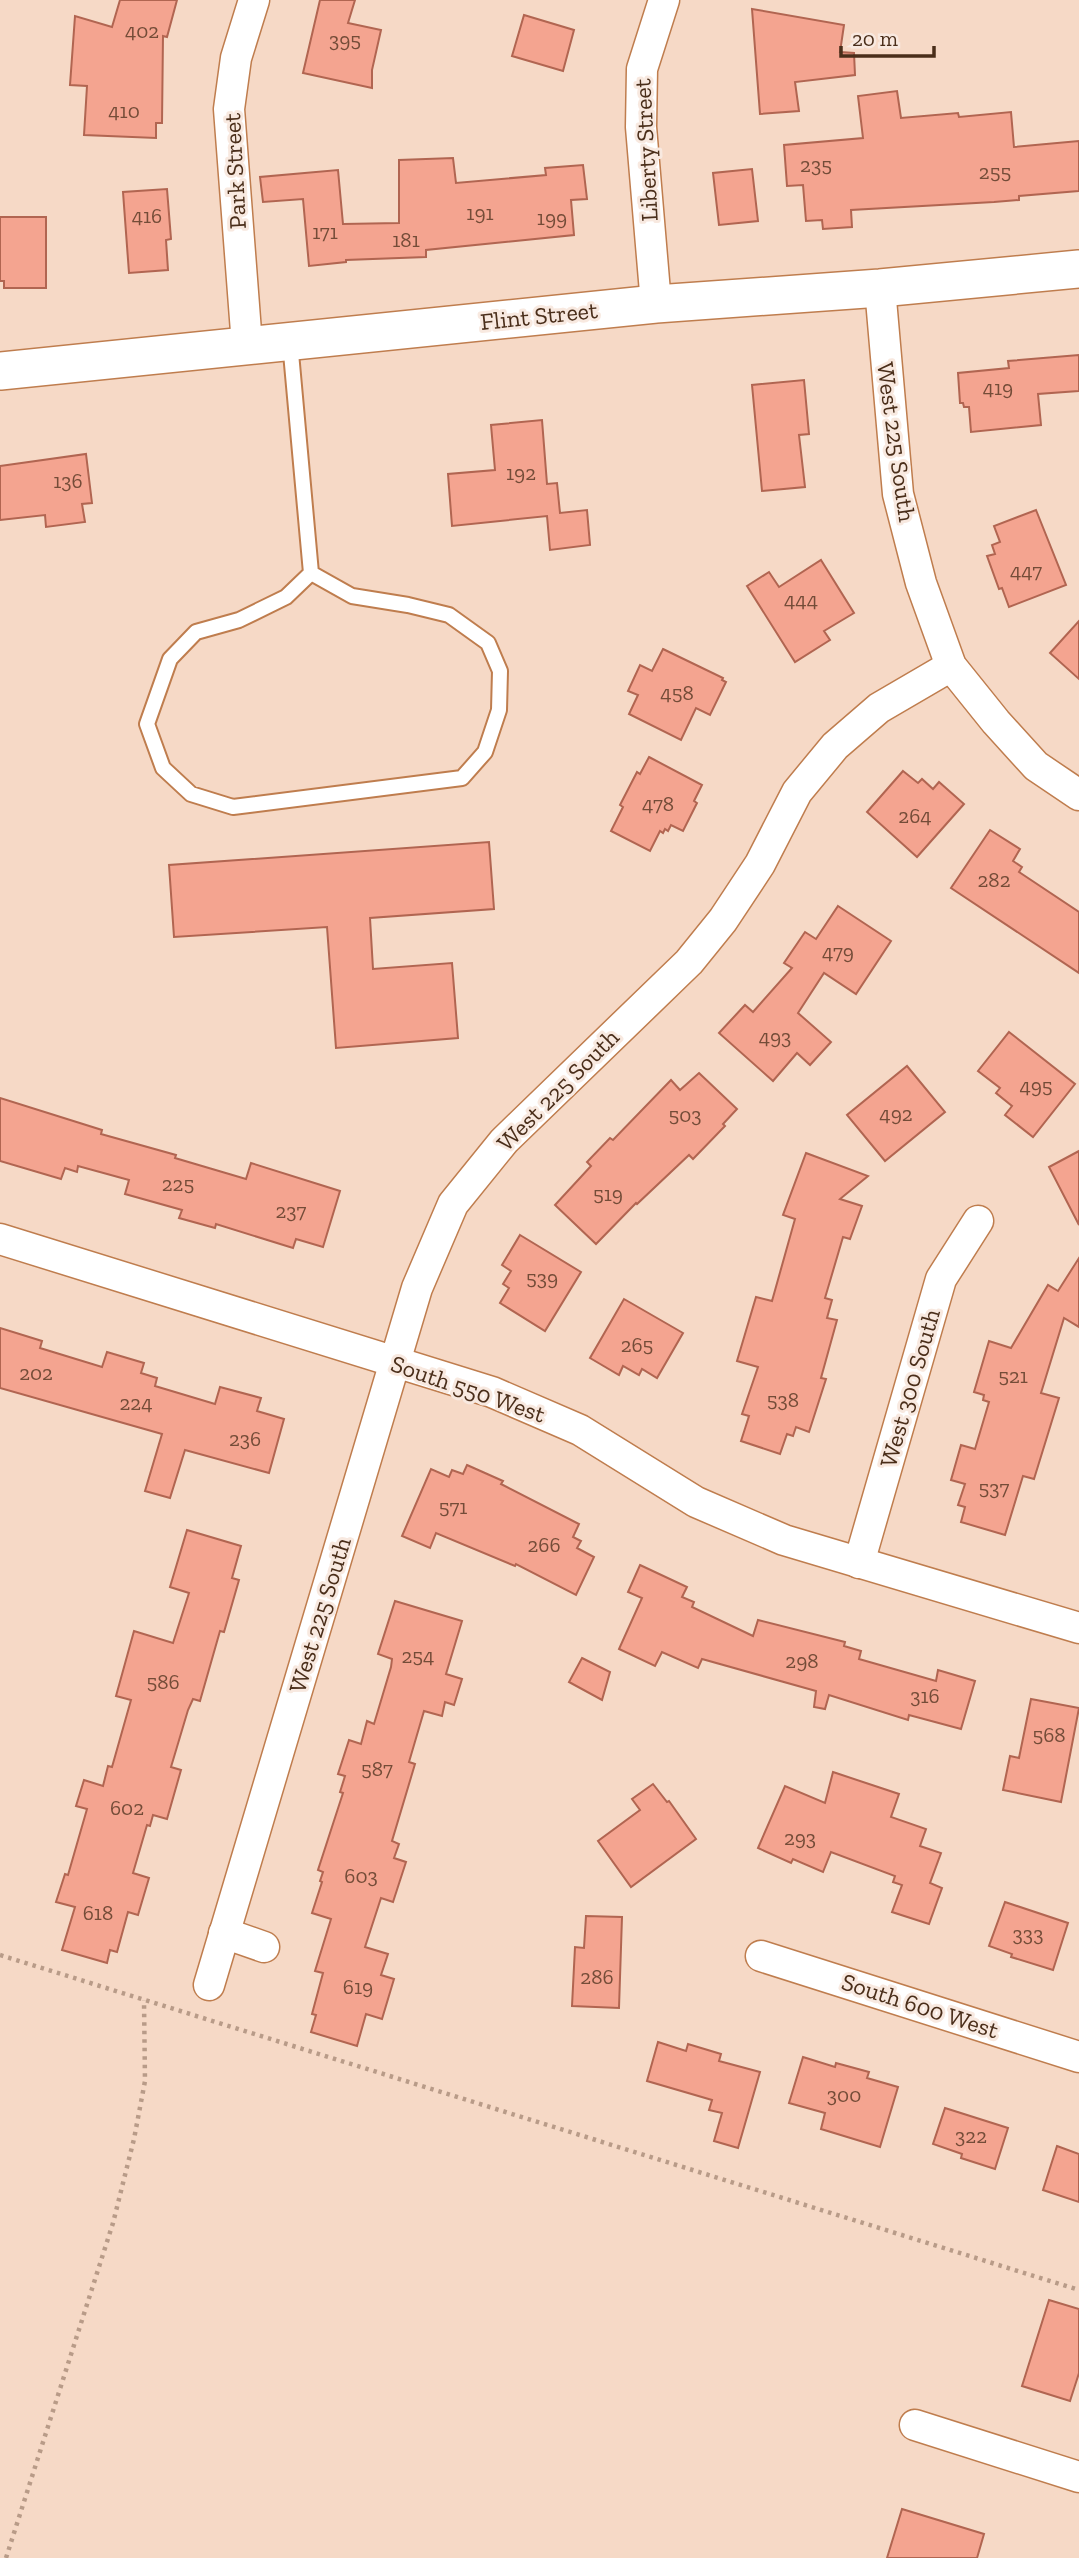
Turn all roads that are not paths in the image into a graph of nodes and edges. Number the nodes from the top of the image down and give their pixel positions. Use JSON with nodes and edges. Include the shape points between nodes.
{"nodes":[{"id":1,"x":254,"y":0,"type":"edge"},
{"id":2,"x":664,"y":0,"type":"edge"},
{"id":3,"x":1079,"y":270,"type":"edge"},
{"id":4,"x":880,"y":288,"type":"junction"},
{"id":5,"x":656,"y":304,"type":"junction"},
{"id":6,"x":290,"y":342,"type":"junction"},
{"id":7,"x":247,"y":345,"type":"junction"},
{"id":8,"x":0,"y":370,"type":"edge"},
{"id":9,"x":311,"y":573,"type":"junction"},
{"id":10,"x":951,"y":666,"type":"junction"},
{"id":11,"x":1079,"y":795,"type":"edge"},
{"id":12,"x":978,"y":1220,"type":"dead end"},
{"id":13,"x":0,"y":1239,"type":"edge"},
{"id":14,"x":396,"y":1363,"type":"junction"},
{"id":15,"x":859,"y":1563,"type":"junction"},
{"id":16,"x":1079,"y":1628,"type":"edge"},
{"id":17,"x":224,"y":1933,"type":"junction"},
{"id":18,"x":264,"y":1947,"type":"dead end"},
{"id":19,"x":761,"y":1956,"type":"dead end"},
{"id":20,"x":209,"y":1985,"type":"dead end"},
{"id":21,"x":1079,"y":2057,"type":"edge"},
{"id":22,"x":915,"y":2425,"type":"dead end"},
{"id":23,"x":1079,"y":2477,"type":"edge"}],
"edges":[{"from":1,"to":7,"type":"street","name":"Park Street","via":[[236,58],[229,109]]},
{"from":2,"to":5,"type":"street","name":"Liberty Street","via":[[642,69],[640,127]]},
{"from":3,"to":4,"type":"street","name":"Flint Street"},
{"from":4,"to":5,"type":"street","name":"Flint Street"},
{"from":4,"to":10,"type":"street","name":"West 225 South","via":[[898,494],[921,583]]},
{"from":5,"to":6,"type":"street","name":"Flint Street"},
{"from":6,"to":7,"type":"street","name":"Flint Street"},
{"from":6,"to":9,"type":"lane"},
{"from":7,"to":8,"type":"street","name":"Flint Street"},
{"from":9,"to":9,"type":"lane","via":[[352,596],[449,615],[488,643],[500,671],[499,710],[485,752],[462,778],[233,807],[191,794],[163,768],[147,724],[170,660],[196,632],[239,620],[285,597]]},
{"from":10,"to":11,"type":"street","via":[[1036,766]]},
{"from":10,"to":14,"type":"street","name":"West 225 South","via":[[880,708],[835,746],[797,792],[760,864],[689,962],[504,1141],[453,1204],[417,1288]]},
{"from":12,"to":15,"type":"street","name":"West 300 South","via":[[941,1279]]},
{"from":13,"to":14,"type":"street","name":"South 550 West"},
{"from":14,"to":15,"type":"street","name":"South 550 West","via":[[492,1392],[580,1430],[696,1502],[784,1540]]},
{"from":14,"to":17,"type":"street","name":"West 225 South"},
{"from":15,"to":16,"type":"street","name":"South 550 West"},
{"from":17,"to":18,"type":"street"},
{"from":17,"to":20,"type":"street","name":"West 225 South"},
{"from":19,"to":21,"type":"street","name":"South 600 West"},
{"from":22,"to":23,"type":"street"}]}
